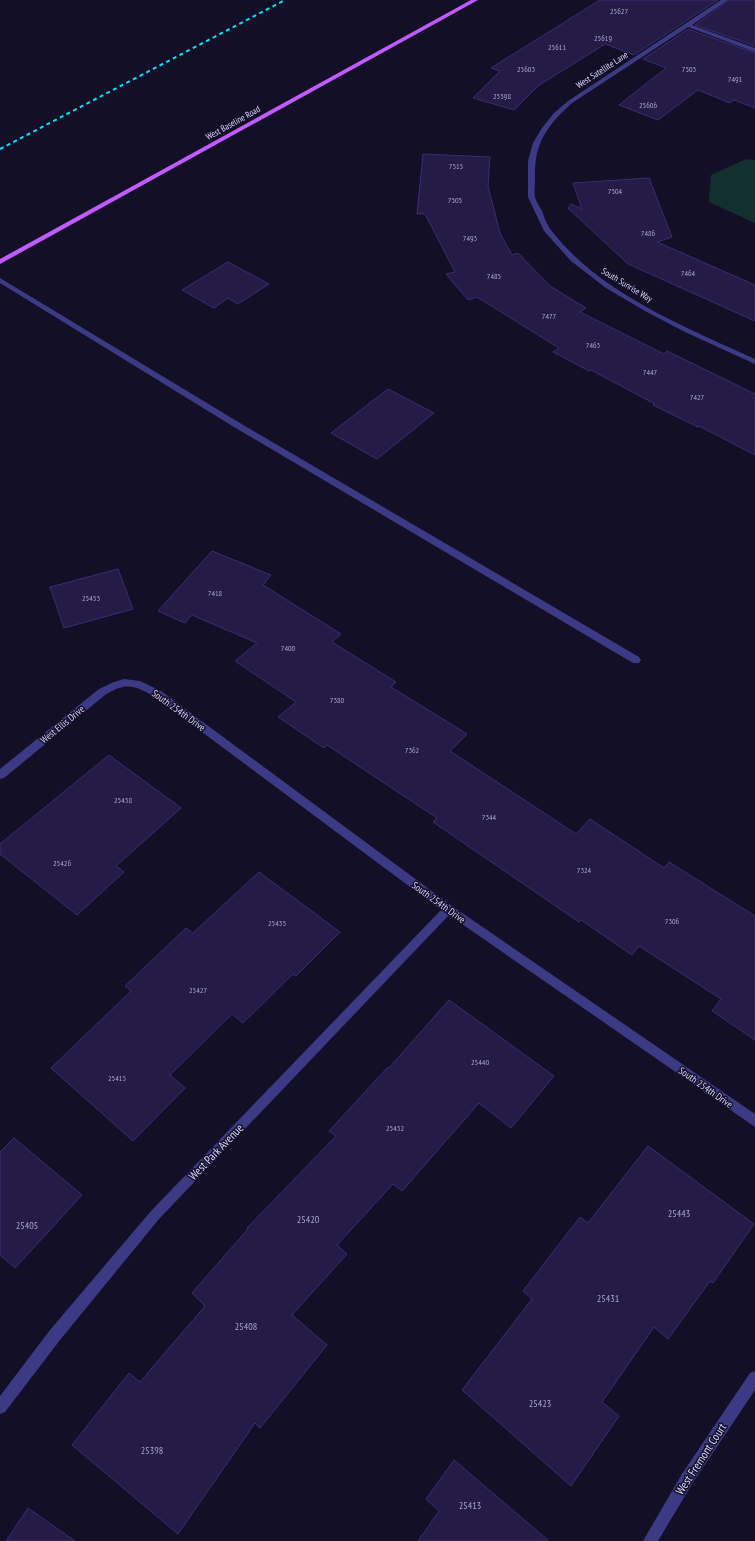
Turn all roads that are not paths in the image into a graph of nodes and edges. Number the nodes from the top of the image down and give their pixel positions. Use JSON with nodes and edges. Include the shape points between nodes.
{"nodes":[{"id":1,"x":475,"y":0,"type":"edge"},
{"id":2,"x":725,"y":0,"type":"edge"},
{"id":3,"x":687,"y":25,"type":"junction"},
{"id":4,"x":755,"y":50,"type":"edge"},
{"id":5,"x":528,"y":185,"type":"joint"},
{"id":6,"x":0,"y":262,"type":"edge"},
{"id":7,"x":0,"y":280,"type":"edge"},
{"id":8,"x":755,"y":362,"type":"edge"},
{"id":9,"x":636,"y":660,"type":"dead end"},
{"id":10,"x":127,"y":681,"type":"joint"},
{"id":11,"x":0,"y":775,"type":"edge"},
{"id":12,"x":448,"y":909,"type":"junction"},
{"id":13,"x":755,"y":1121,"type":"edge"},
{"id":14,"x":755,"y":1378,"type":"edge"},
{"id":15,"x":0,"y":1408,"type":"edge"},
{"id":16,"x":650,"y":1541,"type":"edge"}],
"edges":[{"from":1,"to":6,"type":"main road","name":"West Baseline Road"},
{"from":2,"to":3,"type":"street","name":"West Satellite Lane"},
{"from":3,"to":4,"type":"street"},
{"from":3,"to":5,"type":"street","name":"West Satellite Lane","via":[[570,102],[552,117],[532,155]]},
{"from":5,"to":8,"type":"street","name":"South Sunrise Way","via":[[542,224],[556,244],[589,274],[651,311]]},
{"from":7,"to":9,"type":"street","via":[[324,478]]},
{"from":10,"to":11,"type":"street","name":"West Ellis Drive","via":[[102,692]]},
{"from":10,"to":12,"type":"street","name":"South 254th Drive","via":[[141,684],[158,694]]},
{"from":12,"to":13,"type":"street","name":"South 254th Drive"},
{"from":12,"to":15,"type":"street","name":"West Park Avenue","via":[[155,1215],[55,1335]]},
{"from":14,"to":16,"type":"street","name":"West Fremont Court","via":[[687,1479]]}]}
